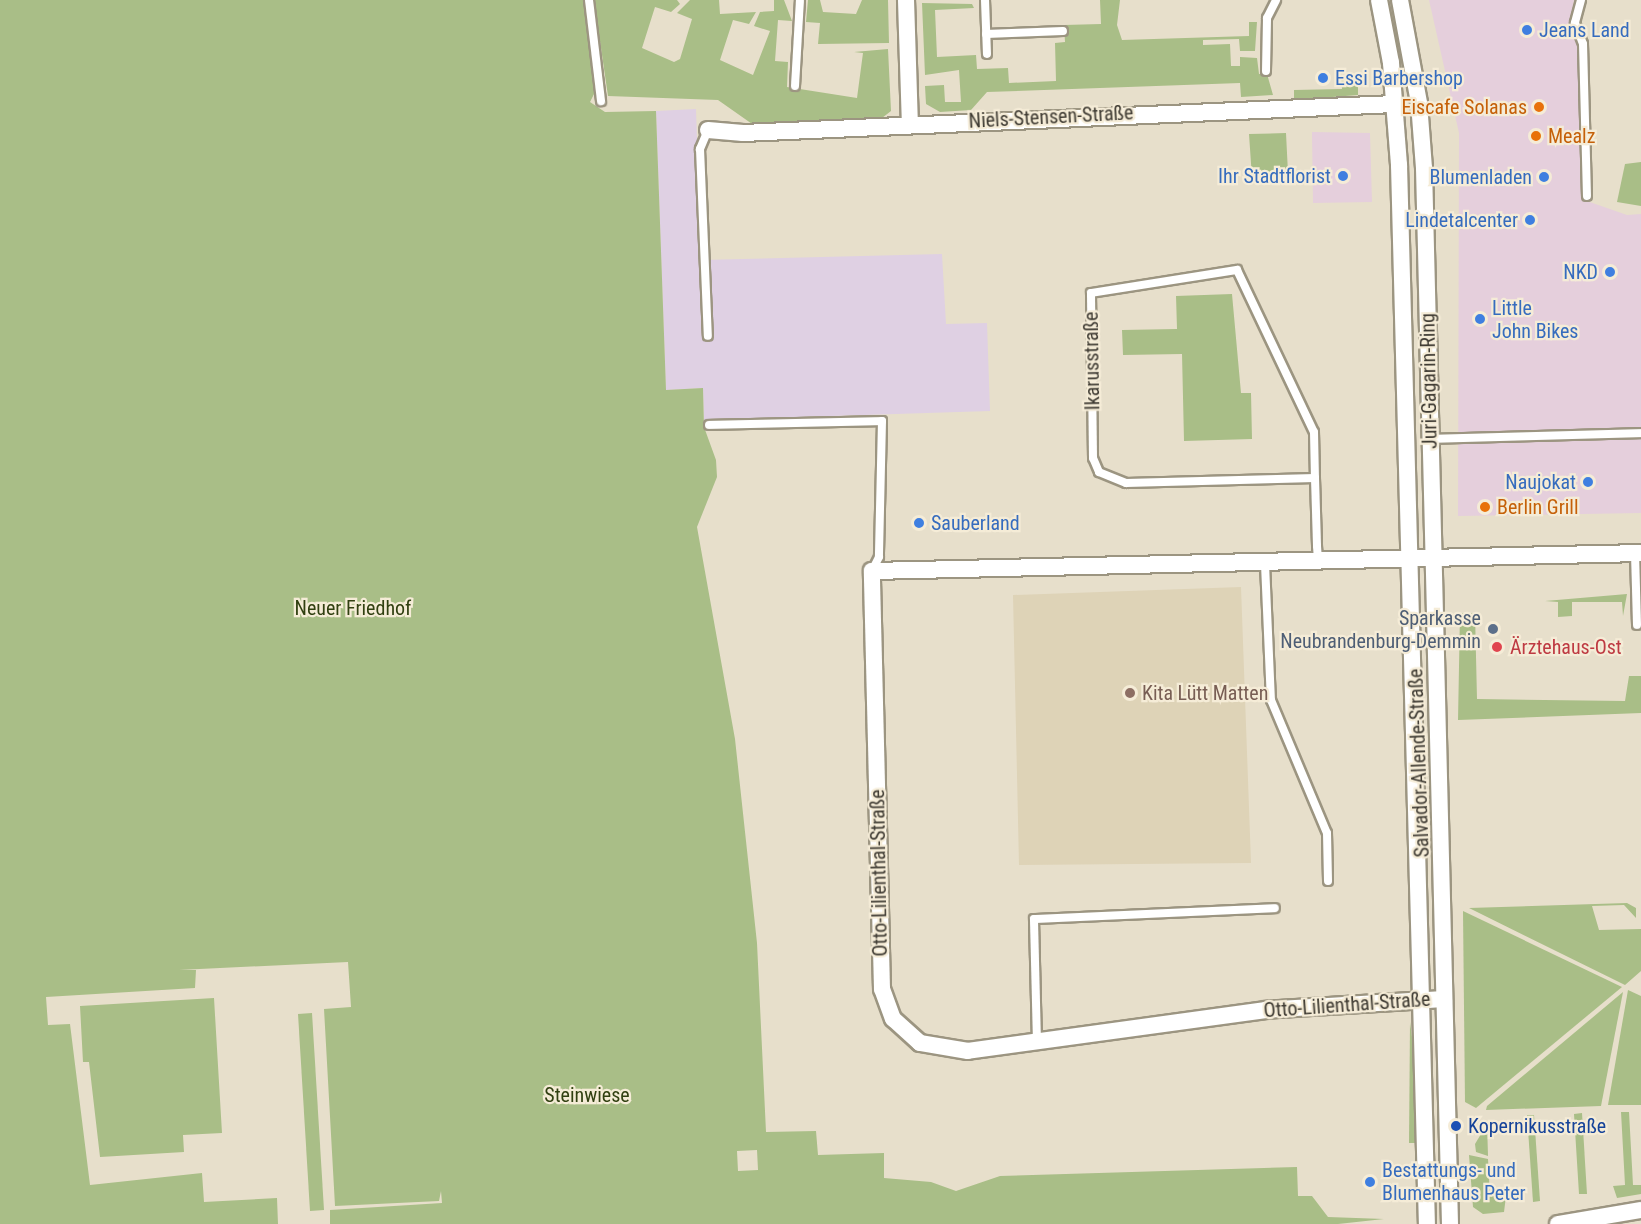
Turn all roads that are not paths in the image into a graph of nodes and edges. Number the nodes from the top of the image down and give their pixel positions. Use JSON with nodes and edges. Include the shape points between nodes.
{"nodes":[{"id":1,"x":589,"y":0,"type":"edge"},
{"id":2,"x":800,"y":0,"type":"edge"},
{"id":3,"x":906,"y":0,"type":"edge"},
{"id":4,"x":985,"y":0,"type":"edge"},
{"id":5,"x":1276,"y":0,"type":"edge"},
{"id":6,"x":1379,"y":0,"type":"edge"},
{"id":7,"x":1400,"y":0,"type":"edge"},
{"id":8,"x":1581,"y":0,"type":"edge"},
{"id":9,"x":1063,"y":31,"type":"dead end"},
{"id":10,"x":987,"y":34,"type":"junction"},
{"id":11,"x":987,"y":54,"type":"dead end"},
{"id":12,"x":1266,"y":71,"type":"dead end"},
{"id":13,"x":795,"y":86,"type":"dead end"},
{"id":14,"x":601,"y":101,"type":"dead end"},
{"id":15,"x":1395,"y":104,"type":"junction"},
{"id":16,"x":910,"y":124,"type":"junction"},
{"id":17,"x":708,"y":130,"type":"joint"},
{"id":18,"x":1587,"y":196,"type":"dead end"},
{"id":19,"x":708,"y":336,"type":"dead end"},
{"id":20,"x":709,"y":425,"type":"dead end"},
{"id":21,"x":1641,"y":433,"type":"edge"},
{"id":22,"x":1431,"y":439,"type":"junction"},
{"id":23,"x":1315,"y":478,"type":"junction"},
{"id":24,"x":1638,"y":553,"type":"edge"},
{"id":25,"x":1413,"y":558,"type":"junction"},
{"id":26,"x":1434,"y":558,"type":"junction"},
{"id":27,"x":1318,"y":561,"type":"junction"},
{"id":28,"x":1265,"y":564,"type":"junction"},
{"id":29,"x":872,"y":571,"type":"junction"},
{"id":30,"x":1637,"y":625,"type":"dead end"},
{"id":31,"x":1329,"y":881,"type":"dead end"},
{"id":32,"x":1275,"y":908,"type":"dead end"},
{"id":33,"x":1425,"y":999,"type":"junction"},
{"id":34,"x":1444,"y":999,"type":"junction"},
{"id":35,"x":1037,"y":1043,"type":"junction"},
{"id":36,"x":1641,"y":1210,"type":"edge"},
{"id":37,"x":1427,"y":1224,"type":"edge"},
{"id":38,"x":1450,"y":1224,"type":"edge"},
{"id":39,"x":1558,"y":1224,"type":"edge"}],
"edges":[{"from":1,"to":14,"type":"lane"},
{"from":2,"to":13,"type":"lane"},
{"from":3,"to":16,"type":"street"},
{"from":4,"to":10,"type":"lane"},
{"from":5,"to":12,"type":"lane","via":[[1267,18]]},
{"from":6,"to":15,"type":"street","name":"Juri-Gagarin-Ring"},
{"from":7,"to":22,"type":"street","name":"Juri-Gagarin-Ring","via":[[1423,152]]},
{"from":8,"to":18,"type":"lane","via":[[1575,23],[1583,44]]},
{"from":9,"to":10,"type":"lane"},
{"from":10,"to":11,"type":"lane"},
{"from":15,"to":16,"type":"street","name":"Niels-Stensen-Straße"},
{"from":15,"to":25,"type":"street","name":"Juri-Gagarin-Ring"},
{"from":16,"to":17,"type":"street","name":"Niels-Stensen-Straße"},
{"from":17,"to":19,"type":"lane","via":[[700,149]]},
{"from":20,"to":29,"type":"lane","via":[[882,421],[879,557]]},
{"from":21,"to":22,"type":"lane"},
{"from":22,"to":26,"type":"street","name":"Juri-Gagarin-Ring"},
{"from":23,"to":23,"type":"lane","name":"Ikarusstraße","via":[[1314,432],[1237,270],[1091,293],[1092,458],[1099,472],[1126,483]]},
{"from":23,"to":27,"type":"lane","name":"Ikarusstraße"},
{"from":24,"to":26,"type":"street"},
{"from":24,"to":30,"type":"lane"},
{"from":25,"to":26,"type":"street"},
{"from":25,"to":27,"type":"street"},
{"from":25,"to":33,"type":"street","name":"Salvador-Allende-Straße"},
{"from":26,"to":34,"type":"street","name":"Salvador-Allende-Straße"},
{"from":27,"to":28,"type":"street"},
{"from":28,"to":29,"type":"street"},
{"from":28,"to":31,"type":"lane","via":[[1271,700],[1327,834]]},
{"from":29,"to":35,"type":"street","name":"Otto-Lilienthal-Straße","via":[[882,989],[893,1020],[920,1043],[968,1051]]},
{"from":32,"to":35,"type":"lane","via":[[1034,919]]},
{"from":33,"to":34,"type":"street","name":"Otto-Lilienthal-Straße"},
{"from":33,"to":35,"type":"street","name":"Otto-Lilienthal-Straße","via":[[1266,1010]]},
{"from":33,"to":37,"type":"street","name":"Salvador-Allende-Straße"},
{"from":34,"to":38,"type":"street","name":"Salvador-Allende-Straße"},
{"from":36,"to":39,"type":"street"}]}
